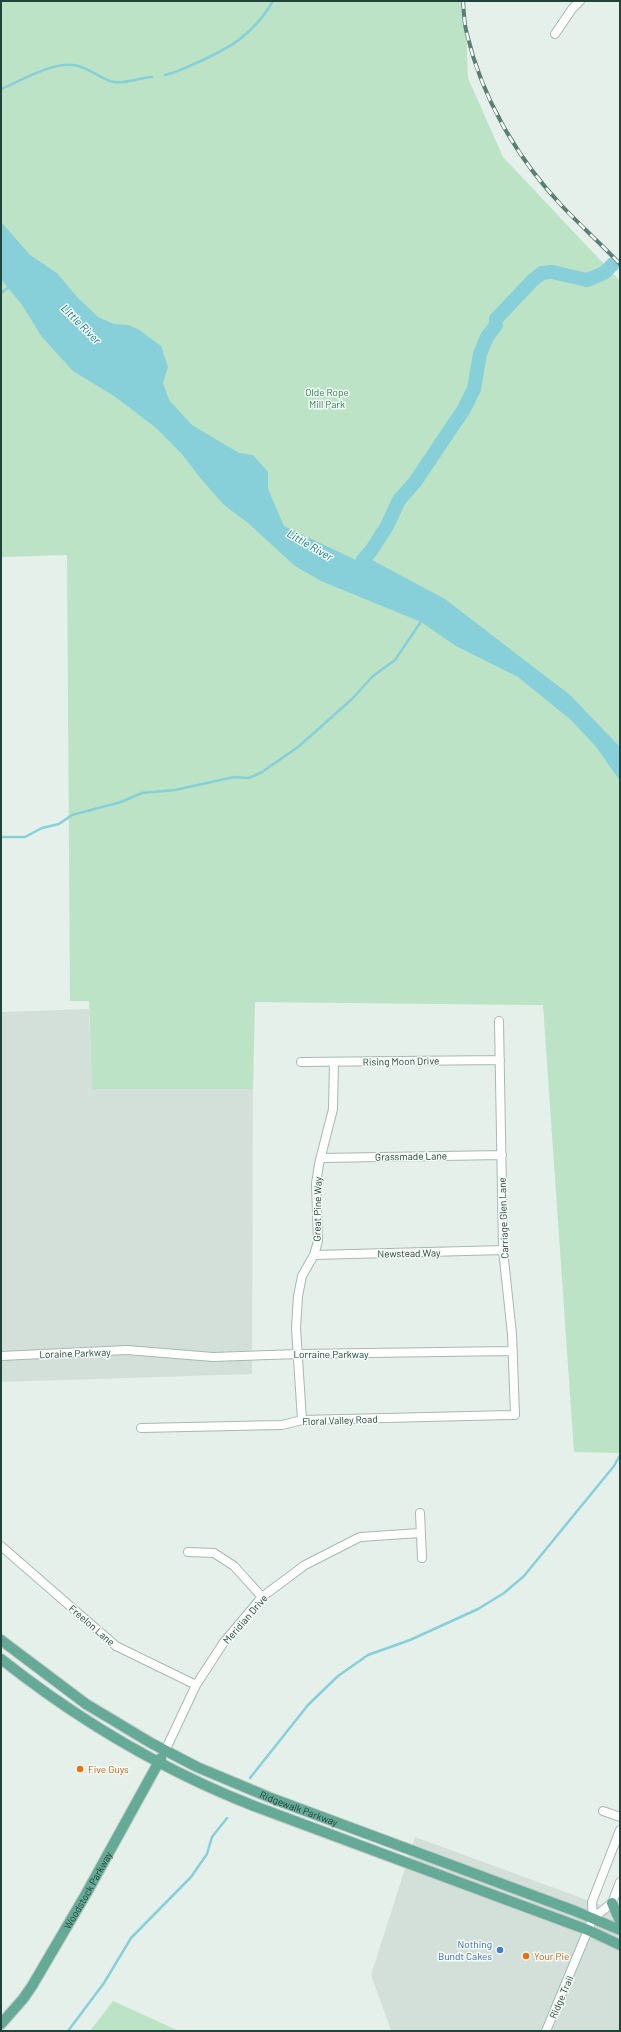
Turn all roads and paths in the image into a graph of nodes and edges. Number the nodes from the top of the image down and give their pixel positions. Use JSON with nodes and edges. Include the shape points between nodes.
{"nodes":[{"id":1,"x":580,"y":1,"type":"edge"},
{"id":2,"x":555,"y":34,"type":"dead end"},
{"id":3,"x":500,"y":1021,"type":"dead end"},
{"id":4,"x":500,"y":1060,"type":"junction"},
{"id":5,"x":301,"y":1062,"type":"dead end"},
{"id":6,"x":334,"y":1062,"type":"junction"},
{"id":7,"x":502,"y":1155,"type":"junction"},
{"id":8,"x":321,"y":1158,"type":"junction"},
{"id":9,"x":503,"y":1250,"type":"junction"},
{"id":10,"x":314,"y":1255,"type":"junction"},
{"id":11,"x":513,"y":1351,"type":"junction"},
{"id":12,"x":149,"y":1352,"type":"joint"},
{"id":13,"x":298,"y":1354,"type":"junction"},
{"id":14,"x":1,"y":1356,"type":"edge"},
{"id":15,"x":515,"y":1415,"type":"joint"},
{"id":16,"x":302,"y":1420,"type":"junction"},
{"id":17,"x":140,"y":1428,"type":"dead end"},
{"id":18,"x":420,"y":1513,"type":"dead end"},
{"id":19,"x":420,"y":1533,"type":"junction"},
{"id":20,"x":1,"y":1546,"type":"edge"},
{"id":21,"x":188,"y":1552,"type":"dead end"},
{"id":22,"x":422,"y":1558,"type":"dead end"},
{"id":23,"x":262,"y":1597,"type":"junction"},
{"id":24,"x":1,"y":1640,"type":"edge"},
{"id":25,"x":1,"y":1659,"type":"edge"},
{"id":26,"x":196,"y":1685,"type":"junction"},
{"id":27,"x":165,"y":1751,"type":"junction"},
{"id":28,"x":158,"y":1763,"type":"junction"},
{"id":29,"x":603,"y":1811,"type":"dead end"},
{"id":30,"x":620,"y":1817,"type":"edge"},
{"id":31,"x":620,"y":1830,"type":"edge"},
{"id":32,"x":620,"y":1882,"type":"edge"},
{"id":33,"x":612,"y":1903,"type":"junction"},
{"id":34,"x":593,"y":1918,"type":"junction"},
{"id":35,"x":620,"y":1921,"type":"edge"},
{"id":36,"x":588,"y":1930,"type":"junction"},
{"id":37,"x":620,"y":1930,"type":"edge"},
{"id":38,"x":620,"y":1945,"type":"edge"},
{"id":39,"x":1,"y":2024,"type":"edge"},
{"id":40,"x":546,"y":2031,"type":"edge"}],
"edges":[{"from":1,"to":2,"type":"street"},
{"from":3,"to":4,"type":"street","name":"Carriage Glen Lane"},
{"from":4,"to":6,"type":"street","name":"Rising Moon Drive"},
{"from":4,"to":7,"type":"street","name":"Carriage Glen Lane"},
{"from":5,"to":6,"type":"street","name":"Rising Moon Drive"},
{"from":6,"to":8,"type":"street","name":"Great Pine Way","via":[[332,1109]]},
{"from":7,"to":8,"type":"street","name":"Grassmade Lane"},
{"from":7,"to":9,"type":"street","name":"Carriage Glen Lane"},
{"from":8,"to":10,"type":"street","name":"Great Pine Way","via":[[316,1184],[318,1241]]},
{"from":9,"to":10,"type":"street","name":"Newstead Way"},
{"from":9,"to":11,"type":"street","name":"Carriage Glen Lane"},
{"from":10,"to":13,"type":"street","name":"Great Pine Way","via":[[302,1276],[298,1296]]},
{"from":11,"to":13,"type":"street","name":"Lorraine Parkway"},
{"from":11,"to":15,"type":"street","name":"Carriage Glen Lane"},
{"from":12,"to":13,"type":"street","name":"Lorraine Parkway","via":[[214,1357]]},
{"from":12,"to":14,"type":"street","name":"Loraine Parkway","via":[[127,1350]]},
{"from":13,"to":16,"type":"street","name":"Great Pine Way"},
{"from":15,"to":16,"type":"street","name":"Floral Valley Road"},
{"from":16,"to":17,"type":"street","name":"Floral Valley Road","via":[[282,1425]]},
{"from":18,"to":19,"type":"street"},
{"from":19,"to":22,"type":"street"},
{"from":19,"to":23,"type":"street","name":"Meridian Drive","via":[[360,1537],[305,1565]]},
{"from":20,"to":26,"type":"street","name":"Freelon Lane","via":[[116,1646]]},
{"from":21,"to":23,"type":"street","via":[[214,1553],[234,1566]]},
{"from":23,"to":26,"type":"street","name":"Meridian Drive","via":[[224,1642]]},
{"from":24,"to":27,"type":"main road","name":"Ridgewalk Parkway","via":[[86,1704]]},
{"from":25,"to":28,"type":"main road","name":"Ridgewalk Parkway","via":[[86,1721]]},
{"from":26,"to":27,"type":"street","name":"Meridian Drive"},
{"from":27,"to":28,"type":"main road","name":"Woodstock Parkway"},
{"from":27,"to":34,"type":"main road","name":"Ridgewalk Parkway","via":[[271,1798]]},
{"from":28,"to":36,"type":"main road","name":"Ridgewalk Parkway","via":[[254,1806]]},
{"from":28,"to":39,"type":"main road","name":"Woodstock Parkway","via":[[32,1986]]},
{"from":29,"to":30,"type":"street"},
{"from":31,"to":34,"type":"street","via":[[592,1902]]},
{"from":32,"to":33,"type":"street"},
{"from":33,"to":34,"type":"street"},
{"from":33,"to":35,"type":"main road"},
{"from":34,"to":36,"type":"street","name":"Ridge Trail"},
{"from":34,"to":37,"type":"main road","name":"Ridgewalk Parkway"},
{"from":36,"to":38,"type":"main road","name":"Ridgewalk Parkway"},
{"from":36,"to":40,"type":"street","name":"Ridge Trail"}]}
